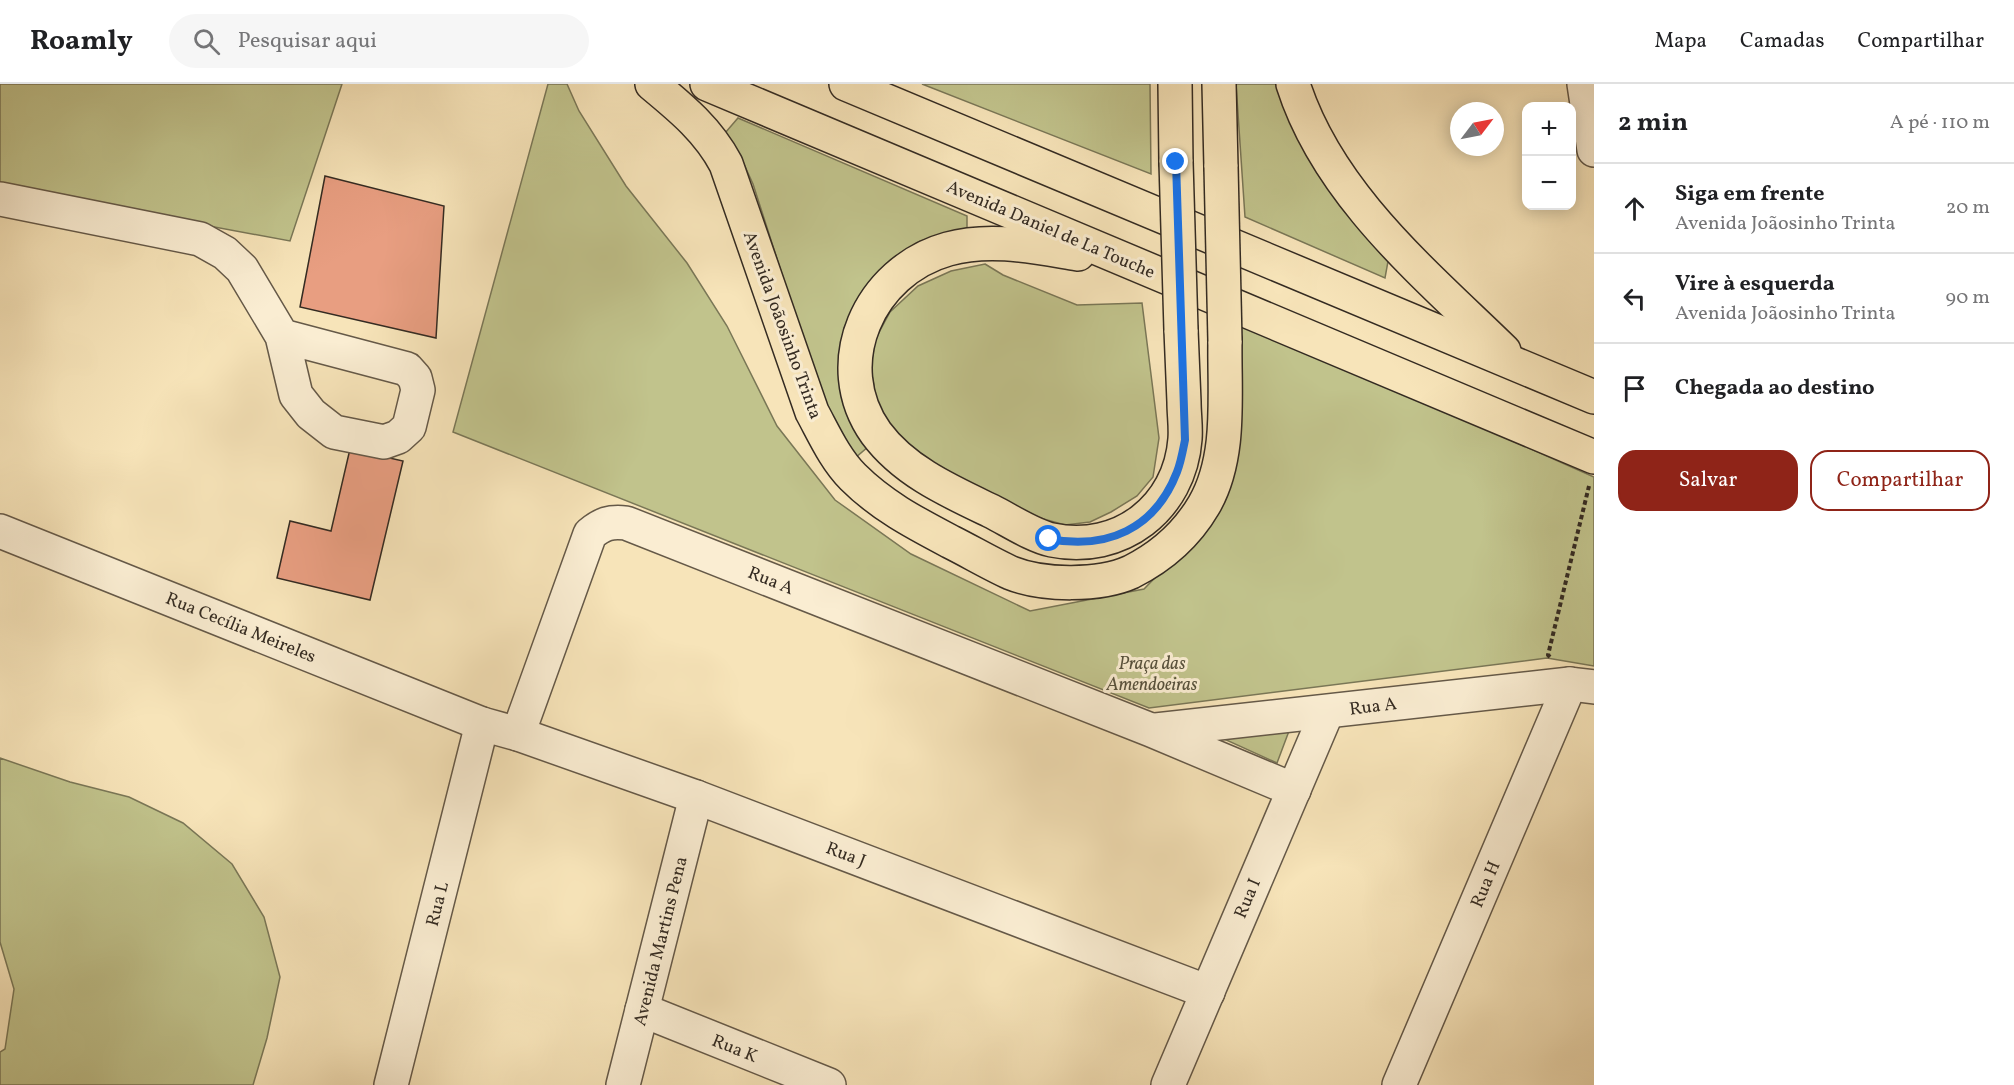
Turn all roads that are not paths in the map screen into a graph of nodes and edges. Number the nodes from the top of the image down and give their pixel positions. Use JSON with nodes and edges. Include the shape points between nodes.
{"nodes":[{"id":1,"x":652,"y":84,"type":"edge"},
{"id":2,"x":707,"y":84,"type":"edge"},
{"id":3,"x":846,"y":84,"type":"edge"},
{"id":4,"x":1175,"y":84,"type":"edge"},
{"id":5,"x":1219,"y":84,"type":"edge"},
{"id":6,"x":1293,"y":84,"type":"edge"},
{"id":7,"x":1584,"y":84,"type":"edge"},
{"id":8,"x":1594,"y":150,"type":"edge"},
{"id":9,"x":0,"y":199,"type":"edge"},
{"id":10,"x":1138,"y":265,"type":"junction"},
{"id":11,"x":282,"y":336,"type":"dead end"},
{"id":12,"x":1519,"y":365,"type":"junction"},
{"id":13,"x":1594,"y":397,"type":"edge"},
{"id":14,"x":1593,"y":466,"type":"edge"},
{"id":15,"x":0,"y":531,"type":"edge"},
{"id":16,"x":1582,"y":685,"type":"edge"},
{"id":17,"x":1327,"y":712,"type":"junction"},
{"id":18,"x":482,"y":724,"type":"junction"},
{"id":19,"x":1151,"y":730,"type":"junction"},
{"id":20,"x":519,"y":734,"type":"junction"},
{"id":21,"x":1294,"y":790,"type":"junction"},
{"id":22,"x":696,"y":797,"type":"junction"},
{"id":23,"x":1208,"y":992,"type":"junction"},
{"id":24,"x":642,"y":1010,"type":"junction"},
{"id":25,"x":391,"y":1085,"type":"edge"},
{"id":26,"x":623,"y":1085,"type":"edge"},
{"id":27,"x":829,"y":1085,"type":"edge"},
{"id":28,"x":1167,"y":1085,"type":"edge"},
{"id":29,"x":1400,"y":1085,"type":"edge"}],
"edges":[{"from":1,"to":5,"type":"main road","name":"Avenida Joãosinho Trinta","bridge":true,"via":[[696,121],[726,164],[812,412],[851,476],[902,516],[1012,573],[1059,583],[1096,581],[1130,572],[1160,555],[1185,533],[1205,504],[1218,470],[1223,447],[1225,341]]},
{"from":2,"to":10,"type":"main road","name":"Avenida Daniel de La Touche"},
{"from":3,"to":12,"type":"main road"},
{"from":4,"to":10,"type":"main road","bridge":true,"via":[[1185,440],[1178,471],[1152,513],[1133,529],[1110,538],[1089,543],[1049,539],[908,466],[876,432],[861,407],[854,357],[861,330],[888,285],[906,269],[947,249],[999,243]]},
{"from":6,"to":12,"type":"main road","via":[[1323,149],[1373,220]]},
{"from":7,"to":8,"type":"street"},
{"from":9,"to":11,"type":"street","via":[[200,239],[242,269]]},
{"from":10,"to":14,"type":"main road","name":"Avenida Daniel de La Touche"},
{"from":12,"to":13,"type":"main road"},
{"from":15,"to":18,"type":"street","name":"Rua Cecília Meireles"},
{"from":16,"to":17,"type":"street","name":"Rua A"},
{"from":16,"to":29,"type":"street","name":"Rua H"},
{"from":17,"to":19,"type":"street","name":"Rua A"},
{"from":17,"to":21,"type":"street","name":"Rua I"},
{"from":18,"to":20,"type":"street","name":"Rua J"},
{"from":18,"to":25,"type":"street","name":"Rua L"},
{"from":19,"to":20,"type":"street","name":"Rua A","via":[[626,523],[612,521],[590,534]]},
{"from":19,"to":21,"type":"street","name":"Rua A"},
{"from":20,"to":22,"type":"street","name":"Rua J"},
{"from":21,"to":23,"type":"street","name":"Rua I"},
{"from":22,"to":23,"type":"street","name":"Rua J"},
{"from":22,"to":24,"type":"street","name":"Avenida Martins Pena"},
{"from":23,"to":28,"type":"street","name":"Rua I"},
{"from":24,"to":26,"type":"street","name":"Avenida Martins Pena"},
{"from":24,"to":27,"type":"street","name":"Rua K"}]}
